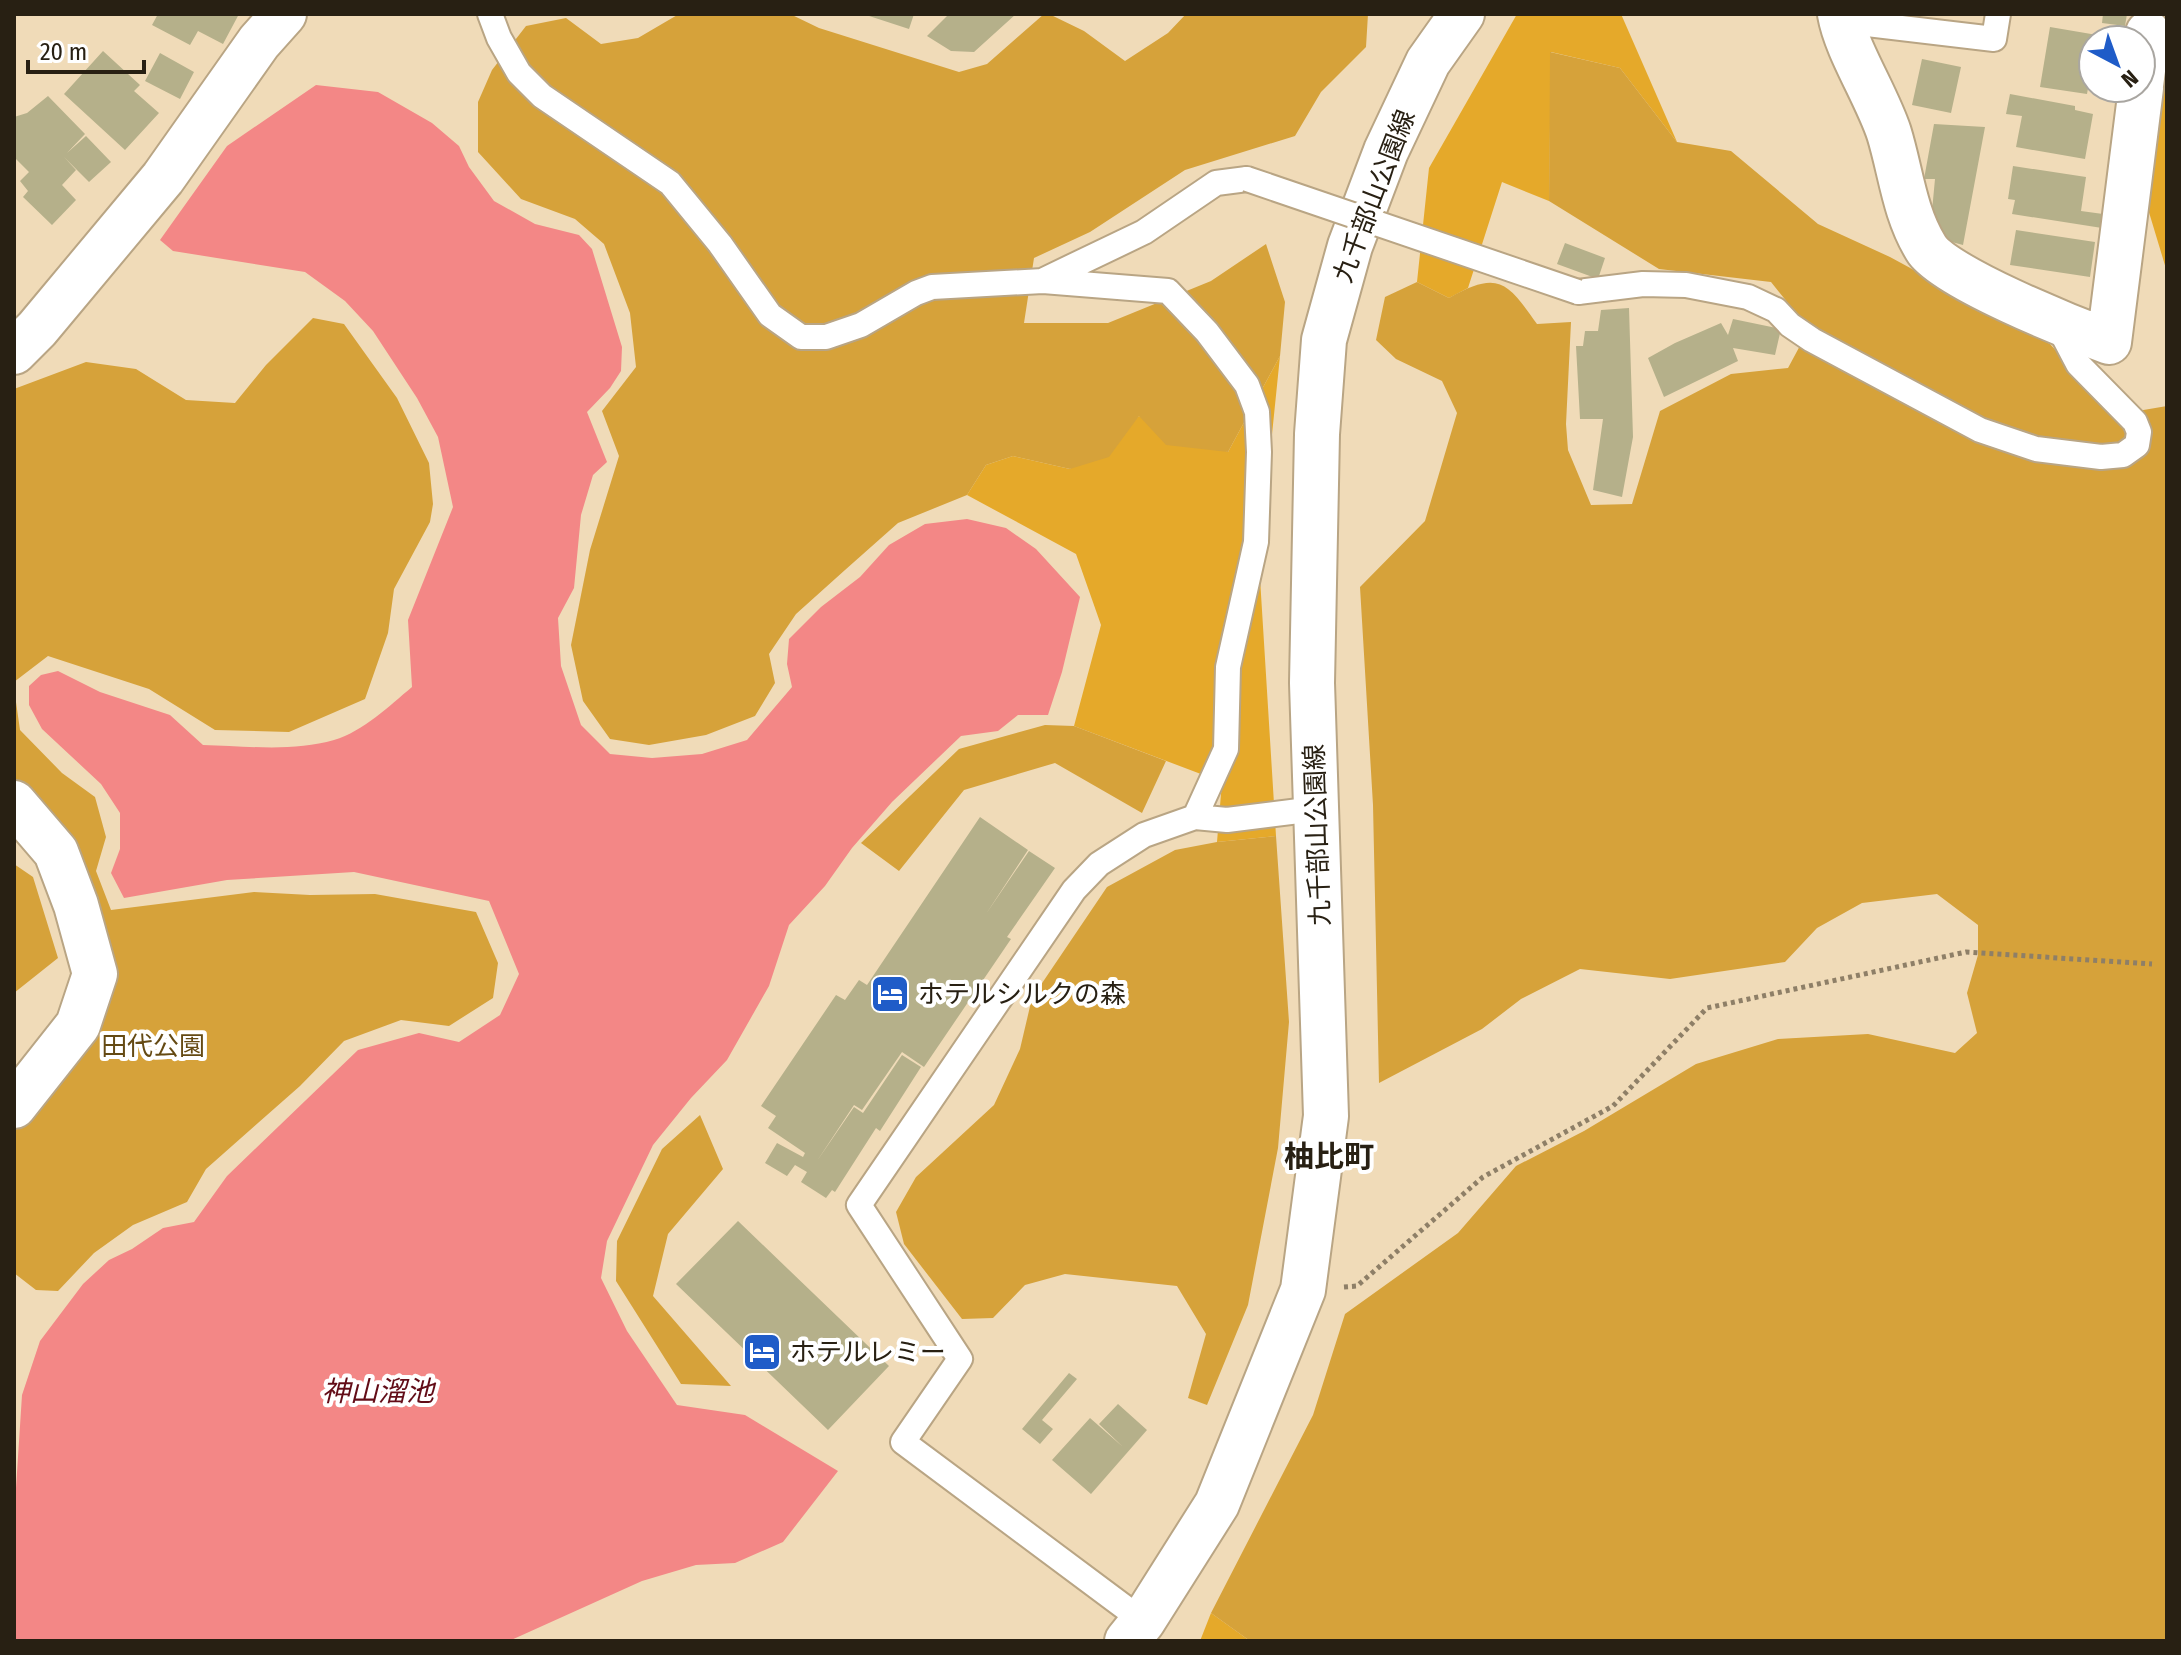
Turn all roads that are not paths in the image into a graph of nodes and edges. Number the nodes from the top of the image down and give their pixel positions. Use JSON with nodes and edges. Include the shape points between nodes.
{"nodes":[{"id":1,"x":284,"y":14,"type":"edge"},
{"id":2,"x":490,"y":14,"type":"edge"},
{"id":3,"x":1462,"y":14,"type":"edge"},
{"id":4,"x":1998,"y":14,"type":"edge"},
{"id":5,"x":1841,"y":18,"type":"edge"},
{"id":6,"x":2139,"y":104,"type":"edge"},
{"id":7,"x":1039,"y":283,"type":"junction"},
{"id":8,"x":2057,"y":324,"type":"junction"},
{"id":9,"x":14,"y":352,"type":"edge"},
{"id":10,"x":14,"y":803,"type":"edge"},
{"id":11,"x":1315,"y":809,"type":"junction"},
{"id":12,"x":1195,"y":817,"type":"junction"},
{"id":13,"x":20,"y":1091,"type":"edge"},
{"id":14,"x":1135,"y":1631,"type":"edge"}],
"edges":[{"from":1,"to":9,"type":"main road","via":[[163,178]]},
{"from":2,"to":7,"type":"lane","via":[[519,73],[542,96],[670,183],[770,315],[801,337],[826,337],[861,325],[932,287]]},
{"from":3,"to":11,"type":"main road","name":"九千部山公園線","via":[[1428,62],[1386,151],[1350,246],[1324,340],[1312,683]]},
{"from":4,"to":5,"type":"lane","via":[[1994,39]]},
{"from":5,"to":8,"type":"main road","via":[[1889,133],[1910,219],[1928,252],[1950,269]]},
{"from":6,"to":8,"type":"main road","via":[[2109,342]]},
{"from":7,"to":8,"type":"lane","bridge":true,"via":[[1144,232],[1216,183],[1247,179],[1578,292],[1686,285],[1748,297],[1776,310],[1825,348],[1980,430],[2036,449],[2123,455],[2137,445],[2135,422],[2078,364]]},
{"from":7,"to":12,"type":"lane","via":[[1168,291],[1247,385],[1257,412],[1256,542],[1228,667],[1226,749]]},
{"from":10,"to":13,"type":"main road","via":[[56,852],[95,974],[78,1025]]},
{"from":11,"to":12,"type":"lane","via":[[1227,820]]},
{"from":11,"to":14,"type":"main road","name":"九千部山公園線","via":[[1326,1116],[1303,1290],[1217,1504]]},
{"from":12,"to":14,"type":"lane","via":[[1144,835],[1099,864],[1074,890],[859,1205],[960,1359],[903,1442]]}]}
